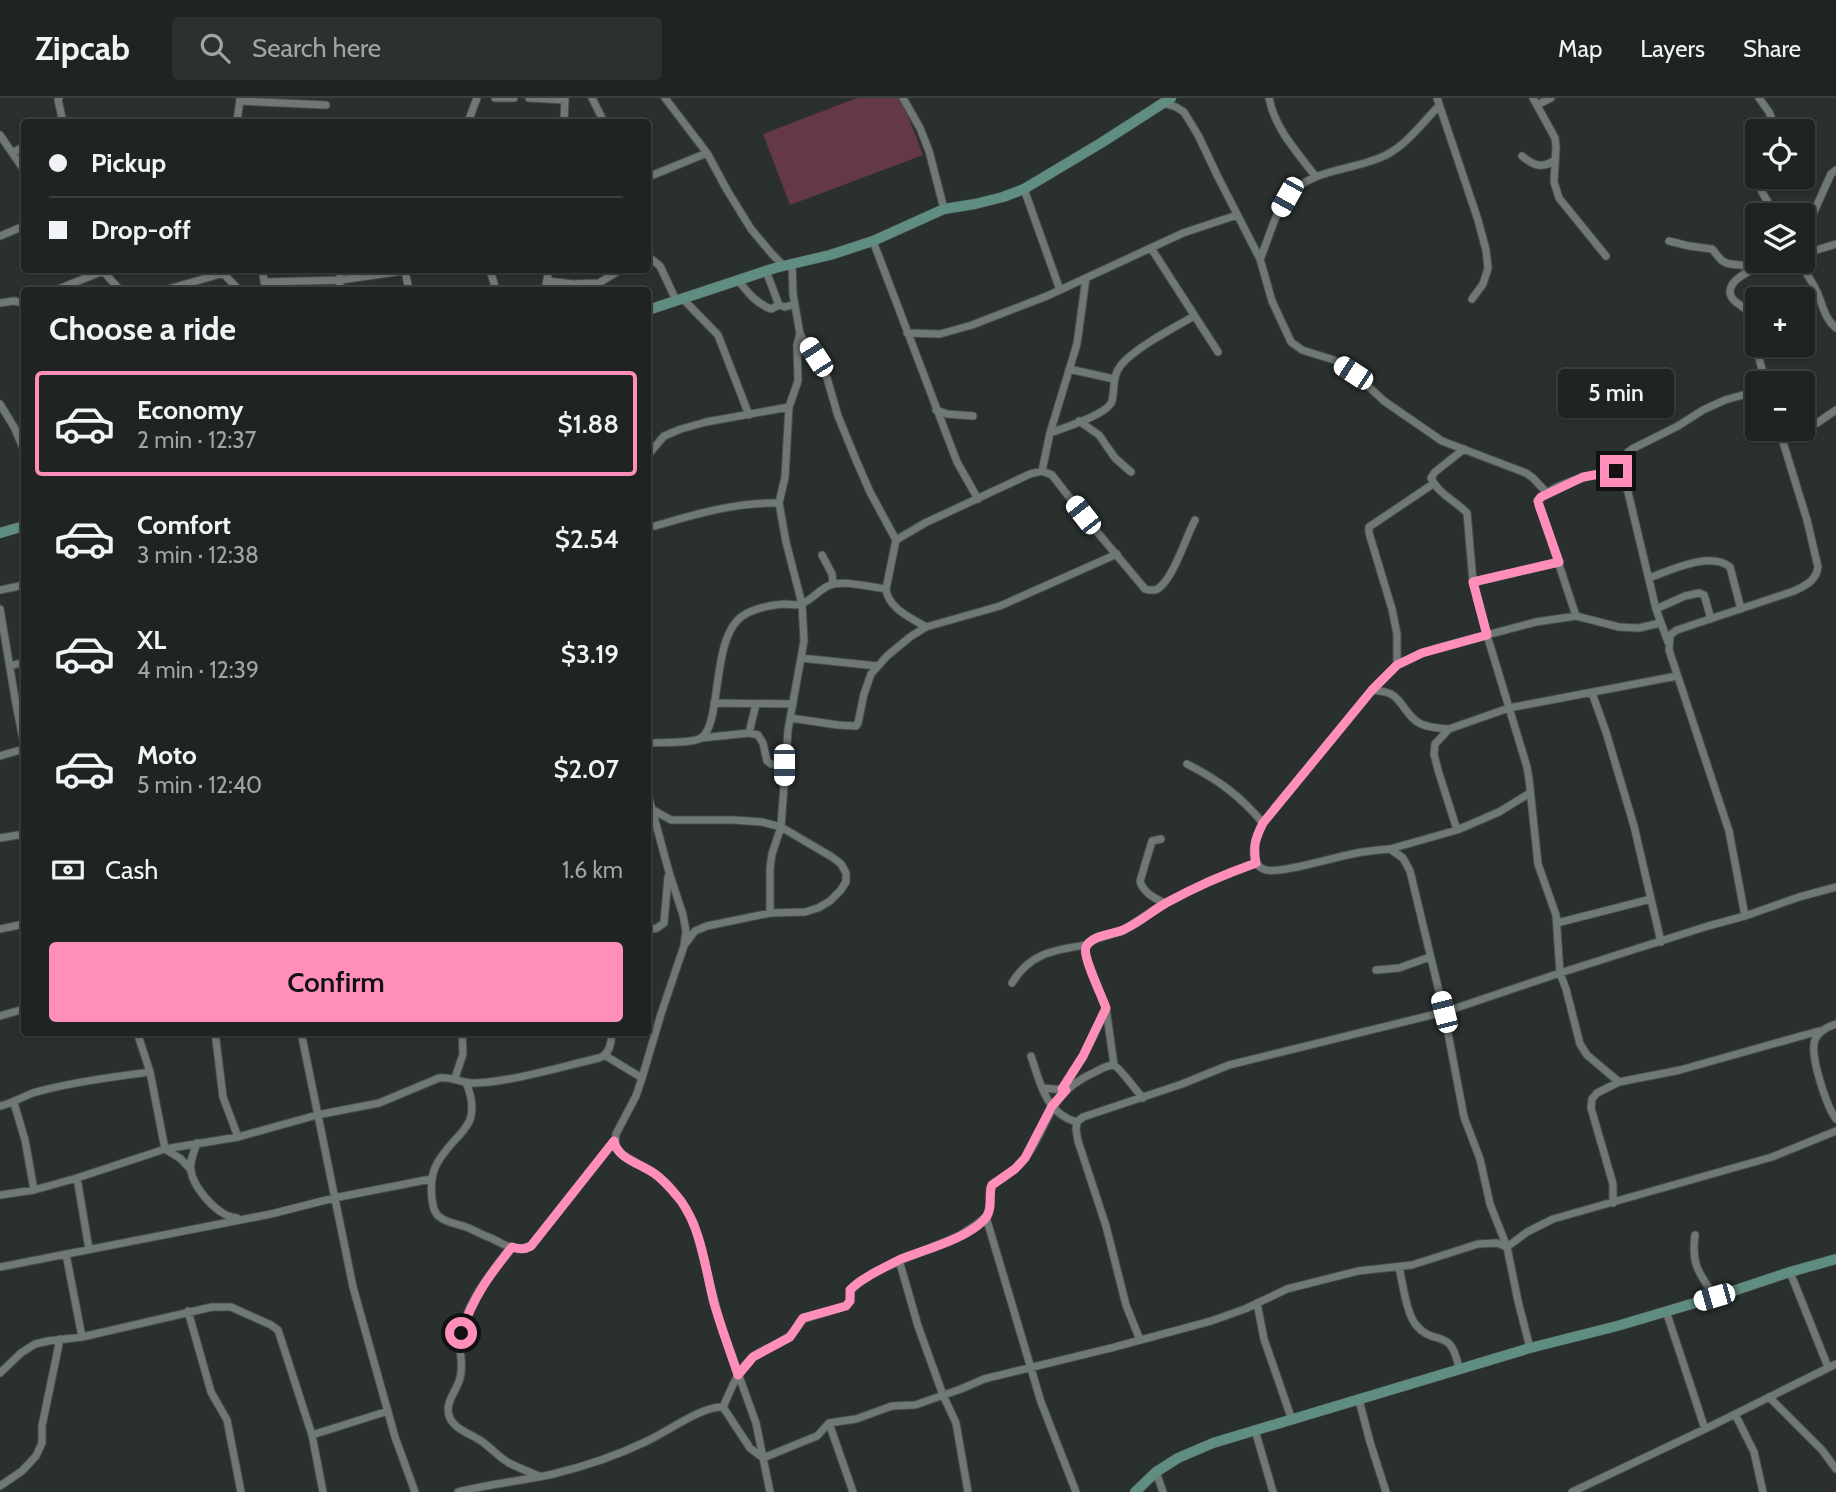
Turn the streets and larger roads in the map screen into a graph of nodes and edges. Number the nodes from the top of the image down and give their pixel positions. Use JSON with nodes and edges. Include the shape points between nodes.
{"nodes":[{"id":1,"x":477,"y":98,"type":"edge"},
{"id":2,"x":495,"y":98,"type":"edge"},
{"id":3,"x":514,"y":98,"type":"edge"},
{"id":4,"x":529,"y":98,"type":"edge"},
{"id":5,"x":592,"y":98,"type":"edge"},
{"id":6,"x":665,"y":98,"type":"edge"},
{"id":7,"x":903,"y":98,"type":"edge"},
{"id":8,"x":1269,"y":98,"type":"edge"},
{"id":9,"x":1551,"y":98,"type":"edge"},
{"id":10,"x":1759,"y":98,"type":"edge"},
{"id":11,"x":57,"y":99,"type":"edge"},
{"id":12,"x":240,"y":99,"type":"edge"},
{"id":13,"x":565,"y":99,"type":"edge"},
{"id":14,"x":1167,"y":100,"type":"edge"},
{"id":15,"x":1535,"y":101,"type":"edge"},
{"id":16,"x":1438,"y":102,"type":"edge"},
{"id":17,"x":326,"y":105,"type":"dead end"},
{"id":18,"x":62,"y":119,"type":"edge"},
{"id":19,"x":237,"y":119,"type":"edge"},
{"id":20,"x":469,"y":119,"type":"edge"},
{"id":21,"x":564,"y":119,"type":"edge"},
{"id":22,"x":602,"y":119,"type":"edge"},
{"id":23,"x":1772,"y":119,"type":"edge"},
{"id":24,"x":0,"y":135,"type":"edge"},
{"id":25,"x":21,"y":147,"type":"edge"},
{"id":26,"x":0,"y":150,"type":"edge"},
{"id":27,"x":11,"y":150,"type":"junction"},
{"id":28,"x":707,"y":153,"type":"junction"},
{"id":29,"x":1522,"y":156,"type":"dead end"},
{"id":30,"x":1555,"y":160,"type":"junction"},
{"id":31,"x":21,"y":165,"type":"edge"},
{"id":32,"x":1836,"y":170,"type":"edge"},
{"id":33,"x":651,"y":176,"type":"edge"},
{"id":34,"x":1315,"y":177,"type":"junction"},
{"id":35,"x":1024,"y":189,"type":"junction"},
{"id":36,"x":944,"y":209,"type":"junction"},
{"id":37,"x":1815,"y":209,"type":"edge"},
{"id":38,"x":1237,"y":215,"type":"junction"},
{"id":39,"x":21,"y":227,"type":"edge"},
{"id":40,"x":0,"y":236,"type":"edge"},
{"id":41,"x":873,"y":241,"type":"junction"},
{"id":42,"x":1669,"y":241,"type":"dead end"},
{"id":43,"x":1836,"y":244,"type":"edge"},
{"id":44,"x":1151,"y":248,"type":"junction"},
{"id":45,"x":1815,"y":250,"type":"edge"},
{"id":46,"x":1606,"y":256,"type":"dead end"},
{"id":47,"x":651,"y":259,"type":"edge"},
{"id":48,"x":1260,"y":259,"type":"junction"},
{"id":49,"x":1745,"y":264,"type":"edge"},
{"id":50,"x":788,"y":265,"type":"junction"},
{"id":51,"x":766,"y":271,"type":"junction"},
{"id":52,"x":95,"y":273,"type":"edge"},
{"id":53,"x":105,"y":273,"type":"edge"},
{"id":54,"x":215,"y":273,"type":"edge"},
{"id":55,"x":223,"y":273,"type":"edge"},
{"id":56,"x":262,"y":273,"type":"edge"},
{"id":57,"x":340,"y":273,"type":"edge"},
{"id":58,"x":388,"y":273,"type":"edge"},
{"id":59,"x":548,"y":273,"type":"edge"},
{"id":60,"x":616,"y":273,"type":"edge"},
{"id":61,"x":1747,"y":273,"type":"edge"},
{"id":62,"x":1806,"y":273,"type":"edge"},
{"id":63,"x":1086,"y":278,"type":"junction"},
{"id":64,"x":340,"y":280,"type":"junction"},
{"id":65,"x":738,"y":280,"type":"junction"},
{"id":66,"x":547,"y":281,"type":"junction"},
{"id":67,"x":264,"y":282,"type":"junction"},
{"id":68,"x":63,"y":287,"type":"edge"},
{"id":69,"x":117,"y":287,"type":"edge"},
{"id":70,"x":174,"y":287,"type":"edge"},
{"id":71,"x":236,"y":287,"type":"edge"},
{"id":72,"x":265,"y":287,"type":"edge"},
{"id":73,"x":340,"y":287,"type":"edge"},
{"id":74,"x":546,"y":287,"type":"edge"},
{"id":75,"x":1060,"y":290,"type":"junction"},
{"id":76,"x":1472,"y":299,"type":"dead end"},
{"id":77,"x":680,"y":300,"type":"junction"},
{"id":78,"x":0,"y":303,"type":"edge"},
{"id":79,"x":21,"y":303,"type":"edge"},
{"id":80,"x":795,"y":304,"type":"junction"},
{"id":81,"x":779,"y":305,"type":"junction"},
{"id":82,"x":651,"y":309,"type":"edge"},
{"id":83,"x":1195,"y":316,"type":"junction"},
{"id":84,"x":1836,"y":328,"type":"edge"},
{"id":85,"x":907,"y":333,"type":"junction"},
{"id":86,"x":800,"y":334,"type":"junction"},
{"id":87,"x":1218,"y":352,"type":"dead end"},
{"id":88,"x":1069,"y":369,"type":"junction"},
{"id":89,"x":1763,"y":371,"type":"edge"},
{"id":90,"x":1114,"y":379,"type":"junction"},
{"id":91,"x":1745,"y":394,"type":"edge"},
{"id":92,"x":0,"y":404,"type":"edge"},
{"id":93,"x":789,"y":407,"type":"junction"},
{"id":94,"x":936,"y":410,"type":"junction"},
{"id":95,"x":1836,"y":410,"type":"edge"},
{"id":96,"x":749,"y":415,"type":"junction"},
{"id":97,"x":973,"y":416,"type":"dead end"},
{"id":98,"x":1079,"y":421,"type":"junction"},
{"id":99,"x":21,"y":425,"type":"edge"},
{"id":100,"x":1815,"y":425,"type":"edge"},
{"id":101,"x":14,"y":427,"type":"junction"},
{"id":102,"x":1050,"y":433,"type":"junction"},
{"id":103,"x":1784,"y":441,"type":"edge"},
{"id":104,"x":21,"y":443,"type":"edge"},
{"id":105,"x":1464,"y":449,"type":"junction"},
{"id":106,"x":651,"y":451,"type":"edge"},
{"id":107,"x":1042,"y":471,"type":"junction"},
{"id":108,"x":1616,"y":471,"type":"junction"},
{"id":109,"x":1131,"y":472,"type":"dead end"},
{"id":110,"x":1433,"y":484,"type":"junction"},
{"id":111,"x":1547,"y":493,"type":"junction"},
{"id":112,"x":978,"y":499,"type":"junction"},
{"id":113,"x":779,"y":503,"type":"junction"},
{"id":114,"x":1195,"y":520,"type":"dead end"},
{"id":115,"x":655,"y":526,"type":"dead end"},
{"id":116,"x":21,"y":527,"type":"edge"},
{"id":117,"x":0,"y":533,"type":"edge"},
{"id":118,"x":896,"y":540,"type":"junction"},
{"id":119,"x":1117,"y":554,"type":"junction"},
{"id":120,"x":822,"y":555,"type":"dead end"},
{"id":121,"x":1559,"y":562,"type":"junction"},
{"id":122,"x":1649,"y":578,"type":"junction"},
{"id":123,"x":1473,"y":582,"type":"junction"},
{"id":124,"x":833,"y":584,"type":"junction"},
{"id":125,"x":21,"y":586,"type":"edge"},
{"id":126,"x":886,"y":589,"type":"junction"},
{"id":127,"x":0,"y":590,"type":"edge"},
{"id":128,"x":802,"y":604,"type":"junction"},
{"id":129,"x":0,"y":609,"type":"edge"},
{"id":130,"x":1656,"y":609,"type":"junction"},
{"id":131,"x":1741,"y":609,"type":"junction"},
{"id":132,"x":1576,"y":616,"type":"junction"},
{"id":133,"x":1711,"y":619,"type":"junction"},
{"id":134,"x":1660,"y":623,"type":"junction"},
{"id":135,"x":926,"y":627,"type":"junction"},
{"id":136,"x":1487,"y":635,"type":"junction"},
{"id":137,"x":1668,"y":642,"type":"junction"},
{"id":138,"x":802,"y":658,"type":"junction"},
{"id":139,"x":21,"y":663,"type":"edge"},
{"id":140,"x":1397,"y":665,"type":"junction"},
{"id":141,"x":9,"y":666,"type":"junction"},
{"id":142,"x":877,"y":666,"type":"junction"},
{"id":143,"x":1678,"y":676,"type":"junction"},
{"id":144,"x":1372,"y":690,"type":"junction"},
{"id":145,"x":1592,"y":693,"type":"junction"},
{"id":146,"x":714,"y":704,"type":"junction"},
{"id":147,"x":756,"y":704,"type":"junction"},
{"id":148,"x":793,"y":704,"type":"junction"},
{"id":149,"x":1509,"y":708,"type":"junction"},
{"id":150,"x":790,"y":718,"type":"junction"},
{"id":151,"x":1449,"y":729,"type":"junction"},
{"id":152,"x":21,"y":730,"type":"edge"},
{"id":153,"x":750,"y":733,"type":"junction"},
{"id":154,"x":700,"y":738,"type":"junction"},
{"id":155,"x":651,"y":743,"type":"edge"},
{"id":156,"x":21,"y":747,"type":"edge"},
{"id":157,"x":0,"y":756,"type":"edge"},
{"id":158,"x":1187,"y":764,"type":"dead end"},
{"id":159,"x":784,"y":765,"type":"junction"},
{"id":160,"x":1530,"y":793,"type":"junction"},
{"id":161,"x":651,"y":806,"type":"edge"},
{"id":162,"x":652,"y":809,"type":"junction"},
{"id":163,"x":1263,"y":823,"type":"junction"},
{"id":164,"x":781,"y":827,"type":"junction"},
{"id":165,"x":1457,"y":830,"type":"junction"},
{"id":166,"x":21,"y":834,"type":"edge"},
{"id":167,"x":0,"y":838,"type":"edge"},
{"id":168,"x":1161,"y":839,"type":"dead end"},
{"id":169,"x":1390,"y":849,"type":"junction"},
{"id":170,"x":1256,"y":863,"type":"junction"},
{"id":171,"x":669,"y":873,"type":"junction"},
{"id":172,"x":1836,"y":887,"type":"edge"},
{"id":173,"x":1651,"y":899,"type":"junction"},
{"id":174,"x":1165,"y":903,"type":"junction"},
{"id":175,"x":770,"y":913,"type":"junction"},
{"id":176,"x":1745,"y":916,"type":"junction"},
{"id":177,"x":1557,"y":923,"type":"junction"},
{"id":178,"x":21,"y":925,"type":"edge"},
{"id":179,"x":0,"y":929,"type":"edge"},
{"id":180,"x":651,"y":929,"type":"edge"},
{"id":181,"x":1661,"y":942,"type":"junction"},
{"id":182,"x":684,"y":946,"type":"junction"},
{"id":183,"x":1086,"y":946,"type":"junction"},
{"id":184,"x":1430,"y":957,"type":"junction"},
{"id":185,"x":1376,"y":970,"type":"dead end"},
{"id":186,"x":1560,"y":973,"type":"junction"},
{"id":187,"x":1012,"y":984,"type":"dead end"},
{"id":188,"x":1106,"y":1008,"type":"junction"},
{"id":189,"x":21,"y":1010,"type":"edge"},
{"id":190,"x":1444,"y":1012,"type":"junction"},
{"id":191,"x":0,"y":1016,"type":"edge"},
{"id":192,"x":1836,"y":1024,"type":"edge"},
{"id":193,"x":1819,"y":1031,"type":"junction"},
{"id":194,"x":138,"y":1036,"type":"edge"},
{"id":195,"x":215,"y":1036,"type":"edge"},
{"id":196,"x":302,"y":1036,"type":"edge"},
{"id":197,"x":462,"y":1036,"type":"edge"},
{"id":198,"x":611,"y":1036,"type":"edge"},
{"id":199,"x":606,"y":1056,"type":"junction"},
{"id":200,"x":1031,"y":1056,"type":"dead end"},
{"id":201,"x":1114,"y":1065,"type":"junction"},
{"id":202,"x":150,"y":1072,"type":"junction"},
{"id":203,"x":455,"y":1078,"type":"junction"},
{"id":204,"x":642,"y":1078,"type":"junction"},
{"id":205,"x":1619,"y":1082,"type":"junction"},
{"id":206,"x":466,"y":1083,"type":"junction"},
{"id":207,"x":1042,"y":1088,"type":"junction"},
{"id":208,"x":1064,"y":1089,"type":"junction"},
{"id":209,"x":1143,"y":1098,"type":"junction"},
{"id":210,"x":14,"y":1103,"type":"junction"},
{"id":211,"x":0,"y":1106,"type":"edge"},
{"id":212,"x":1052,"y":1106,"type":"junction"},
{"id":213,"x":317,"y":1115,"type":"junction"},
{"id":214,"x":1835,"y":1119,"type":"edge"},
{"id":215,"x":1077,"y":1122,"type":"junction"},
{"id":216,"x":1836,"y":1132,"type":"edge"},
{"id":217,"x":1826,"y":1135,"type":"junction"},
{"id":218,"x":238,"y":1137,"type":"junction"},
{"id":219,"x":614,"y":1141,"type":"junction"},
{"id":220,"x":197,"y":1143,"type":"junction"},
{"id":221,"x":165,"y":1149,"type":"junction"},
{"id":222,"x":191,"y":1170,"type":"junction"},
{"id":223,"x":76,"y":1178,"type":"junction"},
{"id":224,"x":431,"y":1179,"type":"junction"},
{"id":225,"x":34,"y":1190,"type":"junction"},
{"id":226,"x":0,"y":1195,"type":"edge"},
{"id":227,"x":334,"y":1198,"type":"junction"},
{"id":228,"x":1613,"y":1203,"type":"junction"},
{"id":229,"x":986,"y":1217,"type":"junction"},
{"id":230,"x":240,"y":1219,"type":"junction"},
{"id":231,"x":1695,"y":1236,"type":"dead end"},
{"id":232,"x":512,"y":1247,"type":"junction"},
{"id":233,"x":1507,"y":1247,"type":"junction"},
{"id":234,"x":89,"y":1249,"type":"junction"},
{"id":235,"x":66,"y":1254,"type":"junction"},
{"id":236,"x":1836,"y":1259,"type":"edge"},
{"id":237,"x":899,"y":1260,"type":"junction"},
{"id":238,"x":0,"y":1267,"type":"edge"},
{"id":239,"x":1399,"y":1268,"type":"junction"},
{"id":240,"x":1790,"y":1272,"type":"junction"},
{"id":241,"x":1714,"y":1297,"type":"junction"},
{"id":242,"x":1256,"y":1303,"type":"junction"},
{"id":243,"x":188,"y":1311,"type":"junction"},
{"id":244,"x":1666,"y":1311,"type":"junction"},
{"id":245,"x":82,"y":1337,"type":"junction"},
{"id":246,"x":60,"y":1339,"type":"junction"},
{"id":247,"x":1140,"y":1340,"type":"junction"},
{"id":248,"x":1530,"y":1348,"type":"junction"},
{"id":249,"x":1832,"y":1366,"type":"edge"},
{"id":250,"x":1031,"y":1368,"type":"junction"},
{"id":251,"x":1459,"y":1369,"type":"junction"},
{"id":252,"x":0,"y":1373,"type":"edge"},
{"id":253,"x":738,"y":1375,"type":"junction"},
{"id":254,"x":743,"y":1387,"type":"junction"},
{"id":255,"x":729,"y":1395,"type":"junction"},
{"id":256,"x":943,"y":1395,"type":"junction"},
{"id":257,"x":1769,"y":1398,"type":"junction"},
{"id":258,"x":1359,"y":1400,"type":"junction"},
{"id":259,"x":723,"y":1408,"type":"junction"},
{"id":260,"x":388,"y":1411,"type":"junction"},
{"id":261,"x":1735,"y":1414,"type":"junction"},
{"id":262,"x":1292,"y":1420,"type":"junction"},
{"id":263,"x":829,"y":1423,"type":"junction"},
{"id":264,"x":1705,"y":1429,"type":"junction"},
{"id":265,"x":1255,"y":1430,"type":"junction"},
{"id":266,"x":312,"y":1435,"type":"junction"},
{"id":267,"x":763,"y":1458,"type":"junction"},
{"id":268,"x":1836,"y":1469,"type":"edge"},
{"id":269,"x":1156,"y":1472,"type":"junction"},
{"id":270,"x":540,"y":1476,"type":"junction"},
{"id":271,"x":0,"y":1487,"type":"edge"},
{"id":272,"x":9,"y":1492,"type":"edge"},
{"id":273,"x":241,"y":1492,"type":"edge"},
{"id":274,"x":323,"y":1492,"type":"edge"},
{"id":275,"x":409,"y":1492,"type":"edge"},
{"id":276,"x":415,"y":1492,"type":"edge"},
{"id":277,"x":458,"y":1492,"type":"edge"},
{"id":278,"x":770,"y":1492,"type":"edge"},
{"id":279,"x":853,"y":1492,"type":"edge"},
{"id":280,"x":968,"y":1492,"type":"edge"},
{"id":281,"x":1076,"y":1492,"type":"edge"},
{"id":282,"x":1135,"y":1492,"type":"edge"},
{"id":283,"x":1163,"y":1492,"type":"edge"},
{"id":284,"x":1273,"y":1492,"type":"edge"},
{"id":285,"x":1386,"y":1492,"type":"edge"},
{"id":286,"x":1572,"y":1492,"type":"edge"},
{"id":287,"x":1763,"y":1492,"type":"edge"}],
"edges":[{"from":1,"to":20,"type":"street"},
{"from":2,"to":3,"type":"street"},
{"from":4,"to":13,"type":"street"},
{"from":5,"to":22,"type":"street"},
{"from":6,"to":28,"type":"street"},
{"from":7,"to":36,"type":"street","via":[[929,151]]},
{"from":8,"to":34,"type":"street","via":[[1277,124]]},
{"from":9,"to":15,"type":"street"},
{"from":10,"to":23,"type":"street"},
{"from":11,"to":18,"type":"street"},
{"from":12,"to":17,"type":"street"},
{"from":12,"to":19,"type":"street"},
{"from":13,"to":21,"type":"street"},
{"from":14,"to":35,"type":"street"},
{"from":14,"to":38,"type":"street","via":[[1190,119]]},
{"from":15,"to":30,"type":"street","via":[[1555,138]]},
{"from":16,"to":34,"type":"street","via":[[1401,145],[1386,155]]},
{"from":16,"to":76,"type":"street","via":[[1486,250],[1488,268]]},
{"from":24,"to":27,"type":"street"},
{"from":25,"to":27,"type":"street"},
{"from":26,"to":27,"type":"street"},
{"from":27,"to":31,"type":"street"},
{"from":28,"to":33,"type":"street"},
{"from":28,"to":50,"type":"street","via":[[751,229]]},
{"from":29,"to":30,"type":"street","via":[[1538,166]]},
{"from":30,"to":46,"type":"street","via":[[1559,198]]},
{"from":32,"to":37,"type":"street"},
{"from":34,"to":48,"type":"street","via":[[1287,197]]},
{"from":35,"to":36,"type":"street"},
{"from":35,"to":75,"type":"street"},
{"from":36,"to":41,"type":"street"},
{"from":38,"to":44,"type":"street"},
{"from":38,"to":48,"type":"street"},
{"from":39,"to":40,"type":"street"},
{"from":41,"to":50,"type":"street"},
{"from":41,"to":85,"type":"street"},
{"from":42,"to":49,"type":"street","via":[[1712,249],[1726,263]]},
{"from":43,"to":45,"type":"street"},
{"from":44,"to":63,"type":"street"},
{"from":44,"to":83,"type":"street"},
{"from":47,"to":77,"type":"street"},
{"from":48,"to":105,"type":"street","via":[[1291,342],[1334,360],[1442,441]]},
{"from":50,"to":51,"type":"street"},
{"from":50,"to":80,"type":"street"},
{"from":51,"to":65,"type":"street"},
{"from":51,"to":81,"type":"street"},
{"from":52,"to":68,"type":"street"},
{"from":53,"to":69,"type":"street"},
{"from":54,"to":70,"type":"street"},
{"from":55,"to":71,"type":"street"},
{"from":56,"to":67,"type":"street"},
{"from":57,"to":64,"type":"street"},
{"from":58,"to":64,"type":"street"},
{"from":59,"to":66,"type":"street"},
{"from":60,"to":66,"type":"street","via":[[599,284]]},
{"from":61,"to":89,"type":"street","via":[[1730,290],[1748,314]]},
{"from":62,"to":84,"type":"street"},
{"from":63,"to":75,"type":"street"},
{"from":63,"to":88,"type":"street"},
{"from":64,"to":67,"type":"street"},
{"from":64,"to":73,"type":"street"},
{"from":65,"to":77,"type":"street"},
{"from":65,"to":81,"type":"street","via":[[765,307]]},
{"from":66,"to":74,"type":"street"},
{"from":67,"to":72,"type":"street"},
{"from":75,"to":85,"type":"street","via":[[940,334]]},
{"from":77,"to":82,"type":"street"},
{"from":77,"to":96,"type":"street","via":[[718,335]]},
{"from":78,"to":79,"type":"street"},
{"from":80,"to":81,"type":"street"},
{"from":80,"to":86,"type":"street"},
{"from":83,"to":87,"type":"street"},
{"from":83,"to":90,"type":"street","via":[[1131,355]]},
{"from":85,"to":94,"type":"street"},
{"from":86,"to":93,"type":"street","via":[[798,381]]},
{"from":86,"to":118,"type":"street","via":[[827,378],[856,460]]},
{"from":88,"to":90,"type":"street"},
{"from":88,"to":102,"type":"street"},
{"from":90,"to":98,"type":"street","via":[[1108,408]]},
{"from":91,"to":108,"type":"street","via":[[1703,410],[1632,449]]},
{"from":92,"to":101,"type":"street"},
{"from":93,"to":96,"type":"street"},
{"from":93,"to":113,"type":"street"},
{"from":94,"to":97,"type":"street"},
{"from":94,"to":112,"type":"street"},
{"from":95,"to":100,"type":"street"},
{"from":96,"to":106,"type":"street","via":[[681,429],[663,436]]},
{"from":98,"to":102,"type":"street"},
{"from":98,"to":109,"type":"street","via":[[1100,435]]},
{"from":99,"to":101,"type":"street"},
{"from":101,"to":104,"type":"street"},
{"from":102,"to":107,"type":"street"},
{"from":103,"to":131,"type":"street","via":[[1810,530],[1817,574],[1806,585]]},
{"from":105,"to":110,"type":"street","via":[[1435,472]]},
{"from":105,"to":111,"type":"street","via":[[1526,473]]},
{"from":107,"to":112,"type":"street"},
{"from":107,"to":119,"type":"street","via":[[1052,475]]},
{"from":108,"to":111,"type":"street","via":[[1583,477]]},
{"from":108,"to":122,"type":"street","via":[[1627,488]]},
{"from":110,"to":123,"type":"street","via":[[1467,513]]},
{"from":110,"to":140,"type":"street","via":[[1369,527],[1392,609]]},
{"from":111,"to":121,"type":"street","via":[[1538,501]]},
{"from":112,"to":118,"type":"street"},
{"from":113,"to":115,"type":"street","via":[[731,506]]},
{"from":113,"to":128,"type":"street"},
{"from":114,"to":119,"type":"street","via":[[1159,588],[1145,589]]},
{"from":116,"to":117,"type":"street"},
{"from":118,"to":126,"type":"street"},
{"from":119,"to":135,"type":"street","via":[[1000,606]]},
{"from":120,"to":124,"type":"street"},
{"from":121,"to":123,"type":"street"},
{"from":121,"to":132,"type":"street"},
{"from":122,"to":130,"type":"street"},
{"from":122,"to":131,"type":"street","via":[[1717,560],[1730,566]]},
{"from":123,"to":136,"type":"street"},
{"from":124,"to":126,"type":"street"},
{"from":124,"to":128,"type":"street"},
{"from":125,"to":127,"type":"street"},
{"from":126,"to":135,"type":"street","via":[[891,603]]},
{"from":128,"to":138,"type":"street"},
{"from":128,"to":146,"type":"street","via":[[763,608],[734,622],[719,666]]},
{"from":129,"to":141,"type":"street"},
{"from":130,"to":133,"type":"street","via":[[1699,593],[1704,595]]},
{"from":130,"to":134,"type":"street"},
{"from":131,"to":133,"type":"street"},
{"from":132,"to":134,"type":"street","via":[[1619,628]]},
{"from":132,"to":136,"type":"street"},
{"from":133,"to":137,"type":"street","via":[[1677,630]]},
{"from":134,"to":137,"type":"street"},
{"from":135,"to":142,"type":"street","via":[[909,636]]},
{"from":136,"to":140,"type":"street"},
{"from":136,"to":149,"type":"street"},
{"from":137,"to":143,"type":"street"},
{"from":138,"to":142,"type":"street"},
{"from":138,"to":148,"type":"street"},
{"from":139,"to":141,"type":"street"},
{"from":140,"to":144,"type":"street"},
{"from":141,"to":152,"type":"street"},
{"from":142,"to":150,"type":"street","via":[[856,726]]},
{"from":143,"to":145,"type":"street"},
{"from":143,"to":176,"type":"street","via":[[1729,831]]},
{"from":144,"to":151,"type":"street","via":[[1395,696],[1419,723]]},
{"from":144,"to":163,"type":"street"},
{"from":145,"to":149,"type":"street"},
{"from":145,"to":173,"type":"street","via":[[1634,826]]},
{"from":146,"to":147,"type":"street"},
{"from":146,"to":154,"type":"street","via":[[706,733]]},
{"from":147,"to":148,"type":"street"},
{"from":147,"to":153,"type":"street"},
{"from":148,"to":150,"type":"street"},
{"from":149,"to":151,"type":"street"},
{"from":149,"to":160,"type":"street"},
{"from":150,"to":159,"type":"street"},
{"from":151,"to":165,"type":"street","via":[[1435,744],[1434,754]]},
{"from":153,"to":154,"type":"street"},
{"from":153,"to":159,"type":"street","via":[[762,738],[767,761]]},
{"from":154,"to":155,"type":"street"},
{"from":156,"to":157,"type":"street"},
{"from":158,"to":163,"type":"street","via":[[1240,797]]},
{"from":159,"to":164,"type":"street"},
{"from":160,"to":165,"type":"street"},
{"from":160,"to":177,"type":"street","via":[[1538,864]]},
{"from":161,"to":162,"type":"street"},
{"from":162,"to":164,"type":"street","via":[[671,820],[733,820]]},
{"from":162,"to":171,"type":"street"},
{"from":163,"to":170,"type":"street","via":[[1255,839]]},
{"from":164,"to":175,"type":"street","via":[[770,868]]},
{"from":164,"to":175,"type":"street","via":[[841,864],[846,882],[818,908]]},
{"from":165,"to":169,"type":"street"},
{"from":166,"to":167,"type":"street"},
{"from":168,"to":174,"type":"street","via":[[1152,841],[1140,880],[1143,889]]},
{"from":169,"to":170,"type":"street","via":[[1271,871]]},
{"from":169,"to":184,"type":"street","via":[[1403,858],[1410,871]]},
{"from":170,"to":174,"type":"street"},
{"from":171,"to":180,"type":"street","via":[[664,923]]},
{"from":171,"to":182,"type":"street","via":[[683,915]]},
{"from":172,"to":176,"type":"street"},
{"from":173,"to":177,"type":"street"},
{"from":173,"to":181,"type":"street"},
{"from":174,"to":183,"type":"street","via":[[1122,931]]},
{"from":175,"to":182,"type":"street","via":[[700,928]]},
{"from":176,"to":181,"type":"street"},
{"from":177,"to":186,"type":"street"},
{"from":178,"to":179,"type":"street"},
{"from":181,"to":186,"type":"street"},
{"from":182,"to":204,"type":"street"},
{"from":183,"to":187,"type":"street","via":[[1037,957]]},
{"from":183,"to":188,"type":"street"},
{"from":184,"to":185,"type":"street"},
{"from":184,"to":190,"type":"street"},
{"from":186,"to":190,"type":"street"},
{"from":186,"to":205,"type":"street","via":[[1580,1044]]},
{"from":188,"to":201,"type":"street"},
{"from":188,"to":208,"type":"street"},
{"from":189,"to":191,"type":"street"},
{"from":190,"to":209,"type":"street","via":[[1229,1065]]},
{"from":190,"to":233,"type":"street","via":[[1464,1117]]},
{"from":192,"to":193,"type":"street"},
{"from":193,"to":205,"type":"street"},
{"from":193,"to":214,"type":"street","via":[[1814,1057]]},
{"from":194,"to":202,"type":"street"},
{"from":195,"to":218,"type":"street","via":[[222,1090]]},
{"from":196,"to":213,"type":"street"},
{"from":197,"to":203,"type":"street","via":[[463,1054]]},
{"from":198,"to":199,"type":"street"},
{"from":199,"to":204,"type":"street"},
{"from":199,"to":206,"type":"street","via":[[532,1074]]},
{"from":200,"to":207,"type":"street"},
{"from":201,"to":208,"type":"street"},
{"from":201,"to":209,"type":"street"},
{"from":202,"to":210,"type":"street","via":[[37,1092]]},
{"from":202,"to":221,"type":"street"},
{"from":203,"to":206,"type":"street"},
{"from":203,"to":213,"type":"street","via":[[439,1078],[379,1103]]},
{"from":204,"to":219,"type":"street"},
{"from":205,"to":228,"type":"street","via":[[1597,1093],[1591,1108],[1613,1184]]},
{"from":206,"to":224,"type":"street","via":[[470,1118],[438,1159]]},
{"from":207,"to":208,"type":"street"},
{"from":207,"to":212,"type":"street"},
{"from":208,"to":212,"type":"street"},
{"from":209,"to":215,"type":"street"},
{"from":210,"to":211,"type":"street"},
{"from":210,"to":225,"type":"street"},
{"from":212,"to":215,"type":"street"},
{"from":212,"to":229,"type":"street","via":[[1025,1158],[990,1188]]},
{"from":213,"to":218,"type":"street"},
{"from":213,"to":227,"type":"street"},
{"from":214,"to":217,"type":"street"},
{"from":215,"to":247,"type":"street","via":[[1078,1141]]},
{"from":216,"to":217,"type":"street"},
{"from":217,"to":228,"type":"street","via":[[1772,1157]]},
{"from":218,"to":220,"type":"street"},
{"from":219,"to":232,"type":"street","via":[[531,1246]]},
{"from":219,"to":253,"type":"street","via":[[621,1154],[669,1186],[694,1223]]},
{"from":220,"to":221,"type":"street"},
{"from":220,"to":222,"type":"street"},
{"from":221,"to":222,"type":"street"},
{"from":221,"to":223,"type":"street"},
{"from":222,"to":230,"type":"street","via":[[201,1191],[219,1211]]},
{"from":223,"to":225,"type":"street"},
{"from":223,"to":234,"type":"street"},
{"from":224,"to":227,"type":"street"},
{"from":224,"to":232,"type":"street","via":[[439,1217]]},
{"from":225,"to":226,"type":"street"},
{"from":227,"to":230,"type":"street"},
{"from":227,"to":260,"type":"street"},
{"from":228,"to":233,"type":"street","via":[[1553,1219]]},
{"from":229,"to":237,"type":"street","via":[[959,1237]]},
{"from":229,"to":250,"type":"street"},
{"from":230,"to":234,"type":"street"},
{"from":231,"to":241,"type":"street","via":[[1693,1258]]},
{"from":232,"to":270,"type":"street","via":[[484,1283],[466,1319],[460,1343],[462,1369],[447,1409],[453,1423],[509,1463]]},
{"from":233,"to":239,"type":"street","via":[[1478,1244]]},
{"from":233,"to":248,"type":"street"},
{"from":234,"to":235,"type":"street"},
{"from":235,"to":238,"type":"street"},
{"from":235,"to":245,"type":"street"},
{"from":236,"to":240,"type":"street"},
{"from":237,"to":253,"type":"street","via":[[854,1286],[846,1306],[803,1318],[790,1337],[753,1357]]},
{"from":237,"to":256,"type":"street"},
{"from":239,"to":242,"type":"street","via":[[1311,1282]]},
{"from":239,"to":251,"type":"street","via":[[1414,1323],[1450,1344]]},
{"from":240,"to":241,"type":"street"},
{"from":240,"to":249,"type":"street"},
{"from":241,"to":244,"type":"street"},
{"from":242,"to":247,"type":"street","via":[[1235,1314]]},
{"from":242,"to":262,"type":"street"},
{"from":243,"to":245,"type":"street"},
{"from":243,"to":266,"type":"street","via":[[231,1307],[278,1331]]},
{"from":243,"to":273,"type":"street","via":[[211,1392],[227,1420]]},
{"from":244,"to":248,"type":"street"},
{"from":244,"to":264,"type":"street"},
{"from":245,"to":246,"type":"street"},
{"from":246,"to":252,"type":"street","via":[[34,1344]]},
{"from":246,"to":271,"type":"street","via":[[42,1443],[22,1471]]},
{"from":247,"to":250,"type":"street"},
{"from":248,"to":251,"type":"street"},
{"from":249,"to":257,"type":"street"},
{"from":250,"to":256,"type":"street"},
{"from":250,"to":281,"type":"street"},
{"from":251,"to":258,"type":"street"},
{"from":253,"to":254,"type":"street"},
{"from":253,"to":255,"type":"street"},
{"from":254,"to":255,"type":"street"},
{"from":254,"to":267,"type":"street"},
{"from":255,"to":259,"type":"street"},
{"from":256,"to":263,"type":"street"},
{"from":256,"to":280,"type":"street","via":[[959,1434]]},
{"from":257,"to":261,"type":"street"},
{"from":257,"to":268,"type":"street"},
{"from":258,"to":262,"type":"street"},
{"from":258,"to":285,"type":"street"},
{"from":259,"to":267,"type":"street","via":[[750,1448]]},
{"from":259,"to":270,"type":"street","via":[[699,1413],[624,1451]]},
{"from":260,"to":266,"type":"street"},
{"from":260,"to":276,"type":"street"},
{"from":261,"to":264,"type":"street"},
{"from":261,"to":287,"type":"street","via":[[1754,1452]]},
{"from":262,"to":265,"type":"street"},
{"from":263,"to":267,"type":"street","via":[[817,1436]]},
{"from":263,"to":279,"type":"street"},
{"from":264,"to":286,"type":"street"},
{"from":265,"to":269,"type":"street","via":[[1213,1443]]},
{"from":265,"to":284,"type":"street"},
{"from":266,"to":274,"type":"street"},
{"from":267,"to":278,"type":"street"},
{"from":269,"to":282,"type":"street"},
{"from":269,"to":283,"type":"street"},
{"from":270,"to":277,"type":"street"},
{"from":271,"to":272,"type":"street"},
{"from":275,"to":276,"type":"street"}]}
